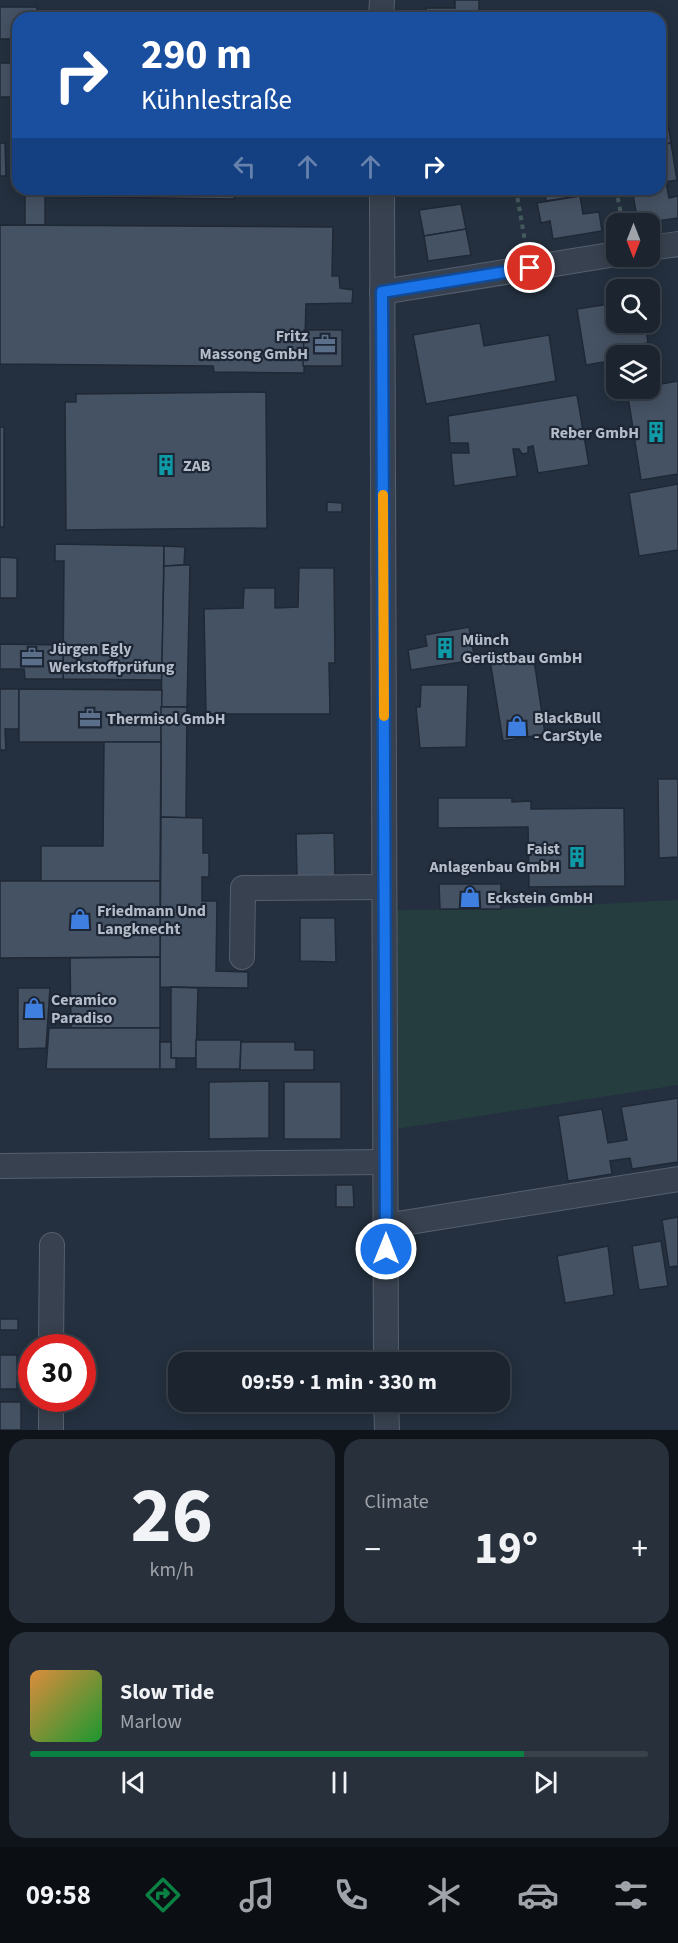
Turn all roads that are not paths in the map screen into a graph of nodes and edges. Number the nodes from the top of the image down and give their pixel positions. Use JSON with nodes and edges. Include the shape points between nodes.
{"nodes":[{"id":1,"x":381,"y":195,"type":"edge"},
{"id":2,"x":678,"y":244,"type":"edge"},
{"id":3,"x":660,"y":247,"type":"edge"},
{"id":4,"x":606,"y":256,"type":"edge"},
{"id":5,"x":382,"y":292,"type":"junction"},
{"id":6,"x":384,"y":887,"type":"junction"},
{"id":7,"x":242,"y":957,"type":"dead end"},
{"id":8,"x":385,"y":1162,"type":"junction"},
{"id":9,"x":0,"y":1166,"type":"edge"},
{"id":10,"x":678,"y":1179,"type":"edge"},
{"id":11,"x":385,"y":1226,"type":"junction"},
{"id":12,"x":52,"y":1245,"type":"dead end"},
{"id":13,"x":51,"y":1334,"type":"edge"},
{"id":14,"x":386,"y":1352,"type":"edge"},
{"id":15,"x":51,"y":1412,"type":"edge"},
{"id":16,"x":386,"y":1412,"type":"edge"},
{"id":17,"x":51,"y":1430,"type":"edge"},
{"id":18,"x":387,"y":1430,"type":"edge"}],
"edges":[{"from":1,"to":5,"type":"street"},
{"from":2,"to":3,"type":"street"},
{"from":4,"to":5,"type":"street"},
{"from":5,"to":6,"type":"street"},
{"from":6,"to":7,"type":"street","via":[[243,888]]},
{"from":6,"to":8,"type":"street"},
{"from":8,"to":9,"type":"street"},
{"from":8,"to":11,"type":"street"},
{"from":10,"to":11,"type":"street"},
{"from":11,"to":14,"type":"street"},
{"from":12,"to":13,"type":"street"},
{"from":15,"to":17,"type":"street"},
{"from":16,"to":18,"type":"street"}]}
